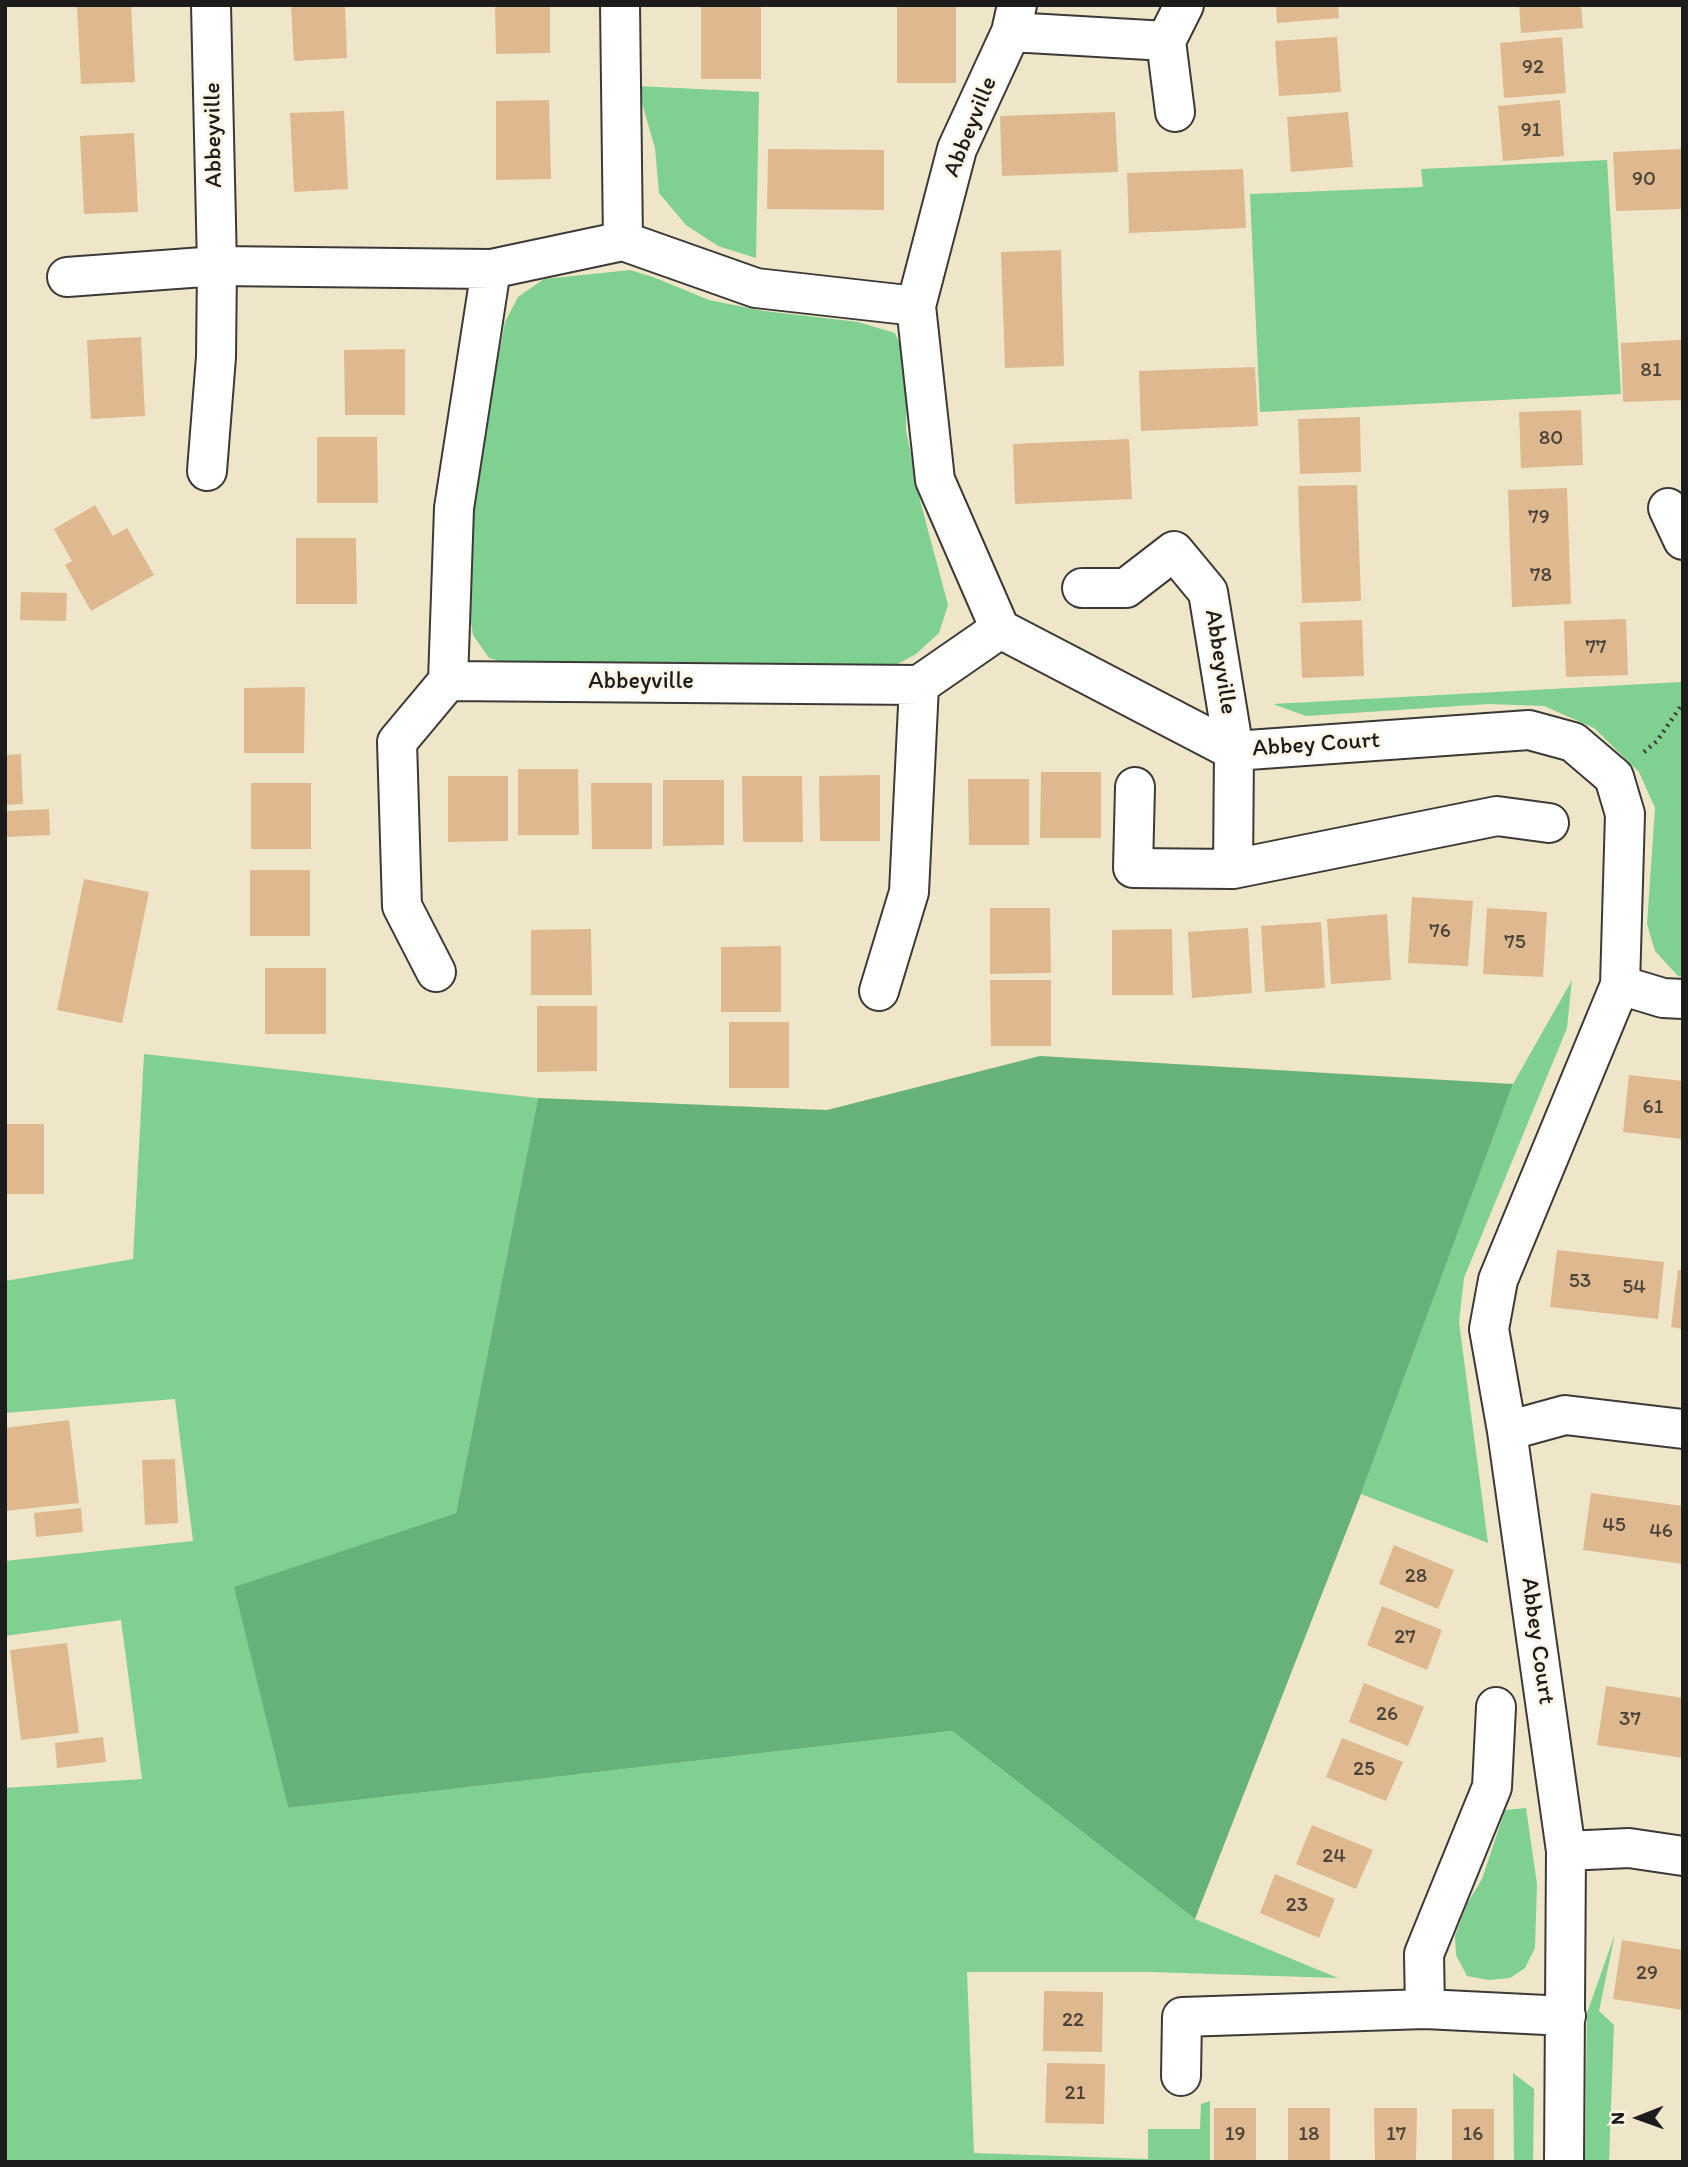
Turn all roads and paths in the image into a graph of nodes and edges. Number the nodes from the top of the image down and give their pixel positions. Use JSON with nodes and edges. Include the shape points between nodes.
{"nodes":[{"id":1,"x":211,"y":5,"type":"edge"},
{"id":2,"x":620,"y":5,"type":"edge"},
{"id":3,"x":1184,"y":5,"type":"edge"},
{"id":4,"x":1014,"y":19,"type":"edge"},
{"id":5,"x":1166,"y":41,"type":"junction"},
{"id":6,"x":1175,"y":112,"type":"dead end"},
{"id":7,"x":623,"y":241,"type":"junction"},
{"id":8,"x":217,"y":266,"type":"junction"},
{"id":9,"x":491,"y":269,"type":"junction"},
{"id":10,"x":67,"y":277,"type":"dead end"},
{"id":11,"x":916,"y":306,"type":"junction"},
{"id":12,"x":207,"y":471,"type":"dead end"},
{"id":13,"x":1082,"y":588,"type":"dead end"},
{"id":14,"x":1000,"y":629,"type":"junction"},
{"id":15,"x":448,"y":681,"type":"junction"},
{"id":16,"x":919,"y":685,"type":"junction"},
{"id":17,"x":1683,"y":703,"type":"edge"},
{"id":18,"x":1234,"y":751,"type":"junction"},
{"id":19,"x":1614,"y":777,"type":"junction"},
{"id":20,"x":1135,"y":787,"type":"dead end"},
{"id":21,"x":1549,"y":823,"type":"dead end"},
{"id":22,"x":1233,"y":869,"type":"junction"},
{"id":23,"x":436,"y":972,"type":"dead end"},
{"id":24,"x":1620,"y":985,"type":"junction"},
{"id":25,"x":879,"y":991,"type":"dead end"},
{"id":26,"x":1683,"y":999,"type":"edge"},
{"id":27,"x":1683,"y":1429,"type":"edge"},
{"id":28,"x":1507,"y":1430,"type":"junction"},
{"id":29,"x":1496,"y":1707,"type":"dead end"},
{"id":30,"x":1566,"y":1851,"type":"junction"},
{"id":31,"x":1683,"y":1856,"type":"edge"},
{"id":32,"x":1425,"y":2009,"type":"junction"},
{"id":33,"x":1566,"y":2016,"type":"junction"},
{"id":34,"x":1181,"y":2076,"type":"dead end"},
{"id":35,"x":1564,"y":2162,"type":"edge"}],
"edges":[{"from":1,"to":8,"type":"street","name":"Abbeyville"},
{"from":2,"to":7,"type":"street"},
{"from":3,"to":5,"type":"street"},
{"from":4,"to":5,"type":"street","name":"Abbeyville"},
{"from":4,"to":11,"type":"street","name":"Abbeyville","via":[[957,149]]},
{"from":5,"to":6,"type":"street"},
{"from":7,"to":9,"type":"street"},
{"from":7,"to":11,"type":"street","via":[[756,288]]},
{"from":8,"to":9,"type":"street"},
{"from":8,"to":10,"type":"street"},
{"from":8,"to":12,"type":"street","name":"Abbeyville"},
{"from":9,"to":15,"type":"street","via":[[454,508]]},
{"from":11,"to":14,"type":"street","name":"Abbeyville","via":[[935,480]]},
{"from":13,"to":18,"type":"street","name":"Abbeyville","via":[[1126,588],[1174,551],[1208,592]]},
{"from":14,"to":16,"type":"street"},
{"from":14,"to":18,"type":"street","name":"Abbeyville"},
{"from":15,"to":16,"type":"street","name":"Abbeyville"},
{"from":15,"to":23,"type":"street","via":[[397,742],[402,906]]},
{"from":16,"to":25,"type":"street","via":[[909,892]]},
{"from":17,"to":19,"type":"path","via":[[1657,741]]},
{"from":18,"to":19,"type":"street","name":"Abbey Court","via":[[1529,730],[1573,742]]},
{"from":18,"to":22,"type":"street","name":"Abbey Court"},
{"from":19,"to":24,"type":"street","name":"Abbey Court","via":[[1625,814]]},
{"from":20,"to":22,"type":"street","via":[[1133,867]]},
{"from":21,"to":22,"type":"street","via":[[1497,816]]},
{"from":24,"to":26,"type":"street"},
{"from":24,"to":28,"type":"street","name":"Abbey Court","via":[[1498,1280],[1489,1329]]},
{"from":27,"to":28,"type":"street","via":[[1565,1415]]},
{"from":28,"to":30,"type":"street","name":"Abbey Court"},
{"from":29,"to":32,"type":"street","name":"Abbey Court","via":[[1492,1787],[1424,1954]]},
{"from":30,"to":31,"type":"street","via":[[1629,1848]]},
{"from":30,"to":33,"type":"street","name":"Abbey Court"},
{"from":32,"to":33,"type":"street"},
{"from":32,"to":34,"type":"street","via":[[1182,2017]]},
{"from":33,"to":35,"type":"street","name":"Abbey Court"}]}
